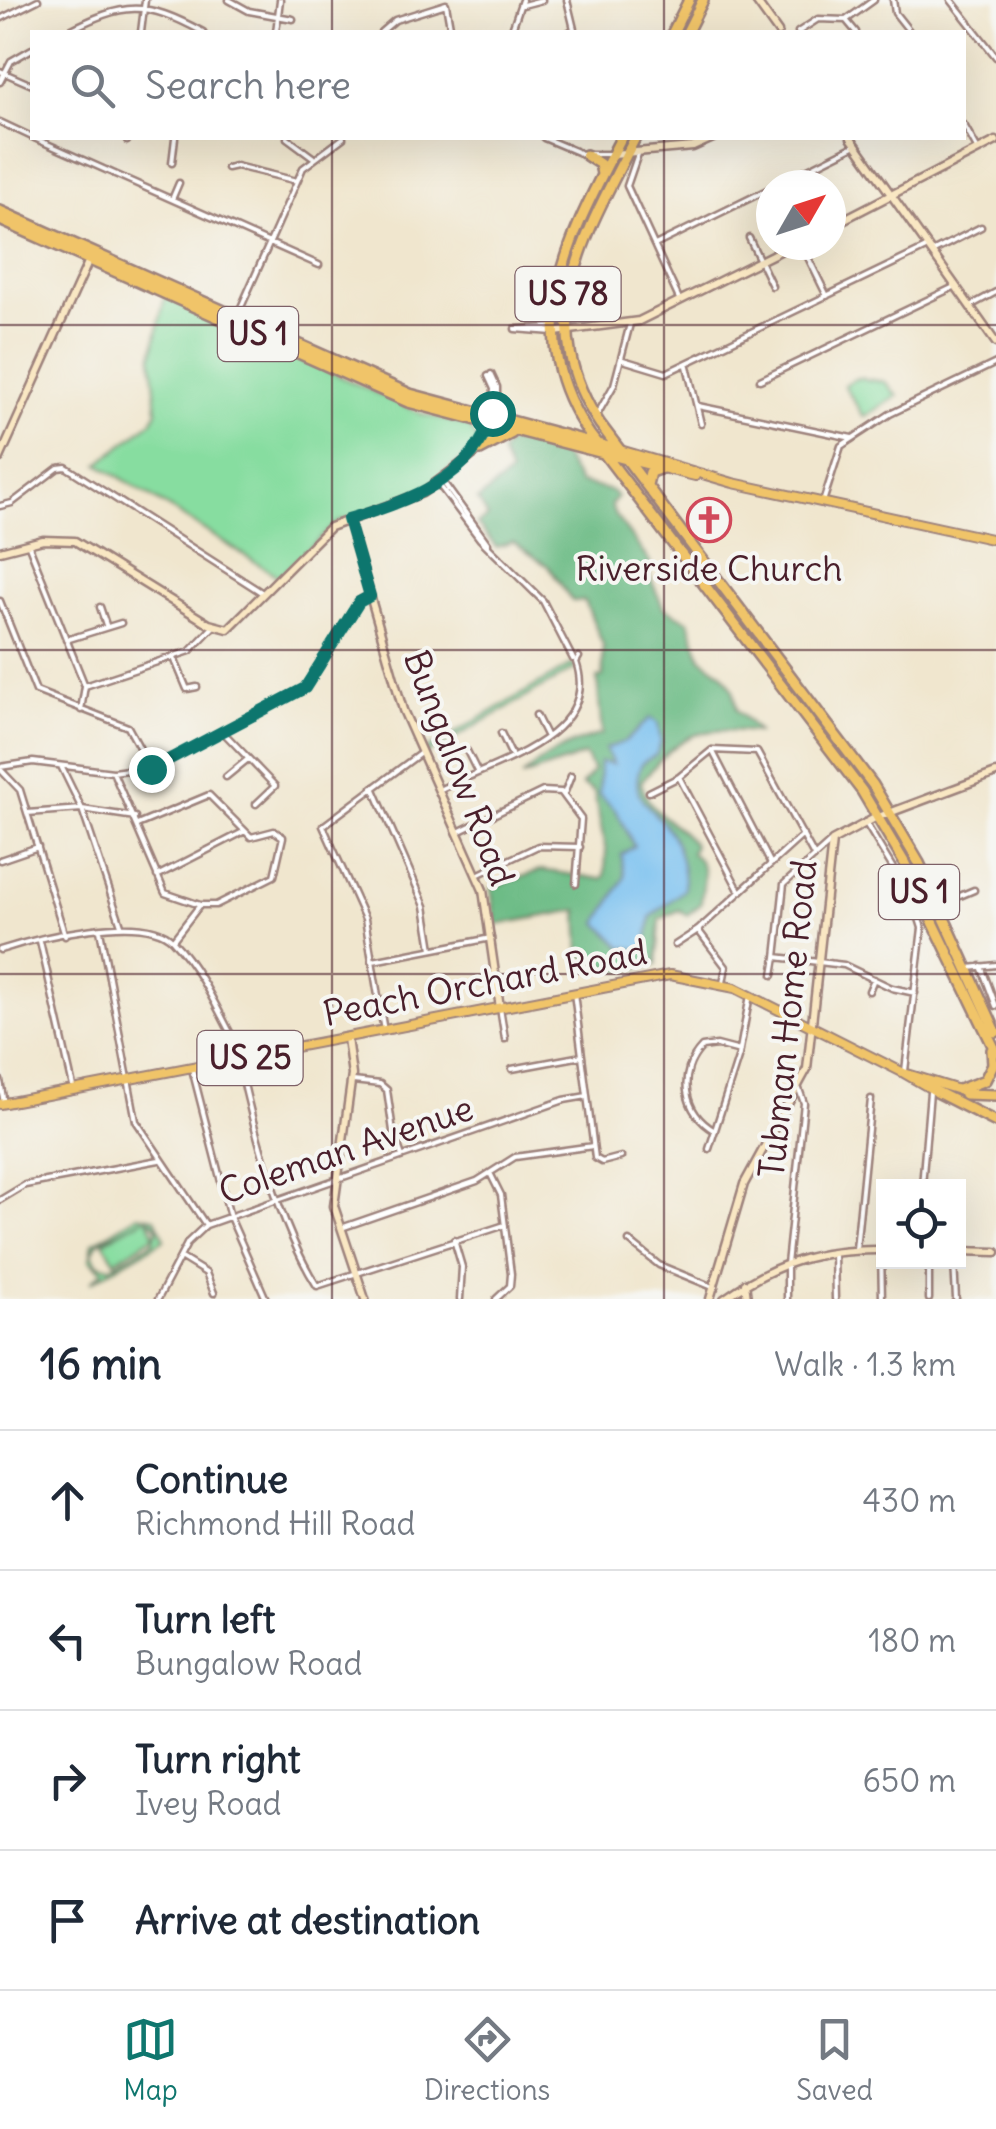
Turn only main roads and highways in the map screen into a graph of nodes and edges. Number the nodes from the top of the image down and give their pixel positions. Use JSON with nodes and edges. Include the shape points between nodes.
{"nodes":[{"id":1,"x":689,"y":0,"type":"edge"},
{"id":2,"x":703,"y":0,"type":"edge"},
{"id":3,"x":674,"y":30,"type":"edge"},
{"id":4,"x":688,"y":30,"type":"edge"},
{"id":5,"x":620,"y":140,"type":"edge"},
{"id":6,"x":634,"y":140,"type":"edge"},
{"id":7,"x":586,"y":154,"type":"road end"},
{"id":8,"x":601,"y":177,"type":"junction"},
{"id":9,"x":0,"y":211,"type":"edge"},
{"id":10,"x":0,"y":220,"type":"edge"},
{"id":11,"x":91,"y":256,"type":"junction"},
{"id":12,"x":235,"y":320,"type":"junction"},
{"id":13,"x":576,"y":412,"type":"junction"},
{"id":14,"x":470,"y":422,"type":"junction"},
{"id":15,"x":493,"y":423,"type":"junction"},
{"id":16,"x":524,"y":431,"type":"junction"},
{"id":17,"x":570,"y":442,"type":"junction"},
{"id":18,"x":601,"y":450,"type":"junction"},
{"id":19,"x":623,"y":455,"type":"junction"},
{"id":20,"x":662,"y":468,"type":"junction"},
{"id":21,"x":719,"y":480,"type":"junction"},
{"id":22,"x":632,"y":490,"type":"junction"},
{"id":23,"x":651,"y":492,"type":"junction"},
{"id":24,"x":996,"y":540,"type":"edge"},
{"id":25,"x":972,"y":1006,"type":"junction"},
{"id":26,"x":996,"y":1032,"type":"edge"},
{"id":27,"x":996,"y":1052,"type":"edge"},
{"id":28,"x":933,"y":1088,"type":"junction"},
{"id":29,"x":959,"y":1090,"type":"junction"},
{"id":30,"x":996,"y":1093,"type":"edge"},
{"id":31,"x":2,"y":1104,"type":"edge"},
{"id":32,"x":996,"y":1122,"type":"edge"}],
"edges":[{"from":1,"to":3,"type":"highway"},
{"from":2,"to":4,"type":"highway"},
{"from":5,"to":8,"type":"highway","number":"US 78"},
{"from":6,"to":19,"type":"highway","number":"US 78","via":[[574,266],[573,366],[584,396]]},
{"from":7,"to":8,"type":"highway","via":[[601,166]]},
{"from":8,"to":13,"type":"highway","number":"US 78","via":[[562,265],[554,330],[559,368]]},
{"from":9,"to":11,"type":"highway","number":"US 1"},
{"from":10,"to":11,"type":"highway","number":"US 1"},
{"from":11,"to":12,"type":"highway","number":"US 1"},
{"from":12,"to":14,"type":"highway","number":"US 1","via":[[392,396]]},
{"from":12,"to":15,"type":"highway","number":"US 1"},
{"from":13,"to":17,"type":"highway"},
{"from":13,"to":18,"type":"highway","number":"US 78"},
{"from":14,"to":15,"type":"highway","number":"US 1"},
{"from":14,"to":16,"type":"highway","via":[[481,428],[481,446]]},
{"from":15,"to":16,"type":"highway","number":"US 1"},
{"from":16,"to":17,"type":"highway","number":"US 1"},
{"from":17,"to":18,"type":"highway","number":"US 1"},
{"from":17,"to":22,"type":"highway","number":"US 1"},
{"from":18,"to":19,"type":"highway","number":"US 1"},
{"from":18,"to":22,"type":"highway","number":"US 78"},
{"from":19,"to":20,"type":"main road"},
{"from":19,"to":21,"type":"main road"},
{"from":19,"to":23,"type":"highway","number":"US 1"},
{"from":20,"to":21,"type":"main road"},
{"from":20,"to":23,"type":"highway","via":[[647,476]]},
{"from":21,"to":24,"type":"main road"},
{"from":22,"to":25,"type":"highway","number":"US 1","via":[[844,764],[878,817]]},
{"from":23,"to":26,"type":"highway","number":"US 1","via":[[890,813]]},
{"from":25,"to":27,"type":"highway","number":"US 1"},
{"from":25,"to":29,"type":"highway","via":[[993,1064],[982,1082]]},
{"from":28,"to":29,"type":"main road","name":"Peach Orchard Road","number":"US 25"},
{"from":28,"to":30,"type":"highway"},
{"from":28,"to":31,"type":"main road","name":"Peach Orchard Road","number":"US 25","via":[[750,995],[687,976]]},
{"from":28,"to":32,"type":"highway","number":"US 25"},
{"from":29,"to":30,"type":"highway","number":"US 25"}]}
